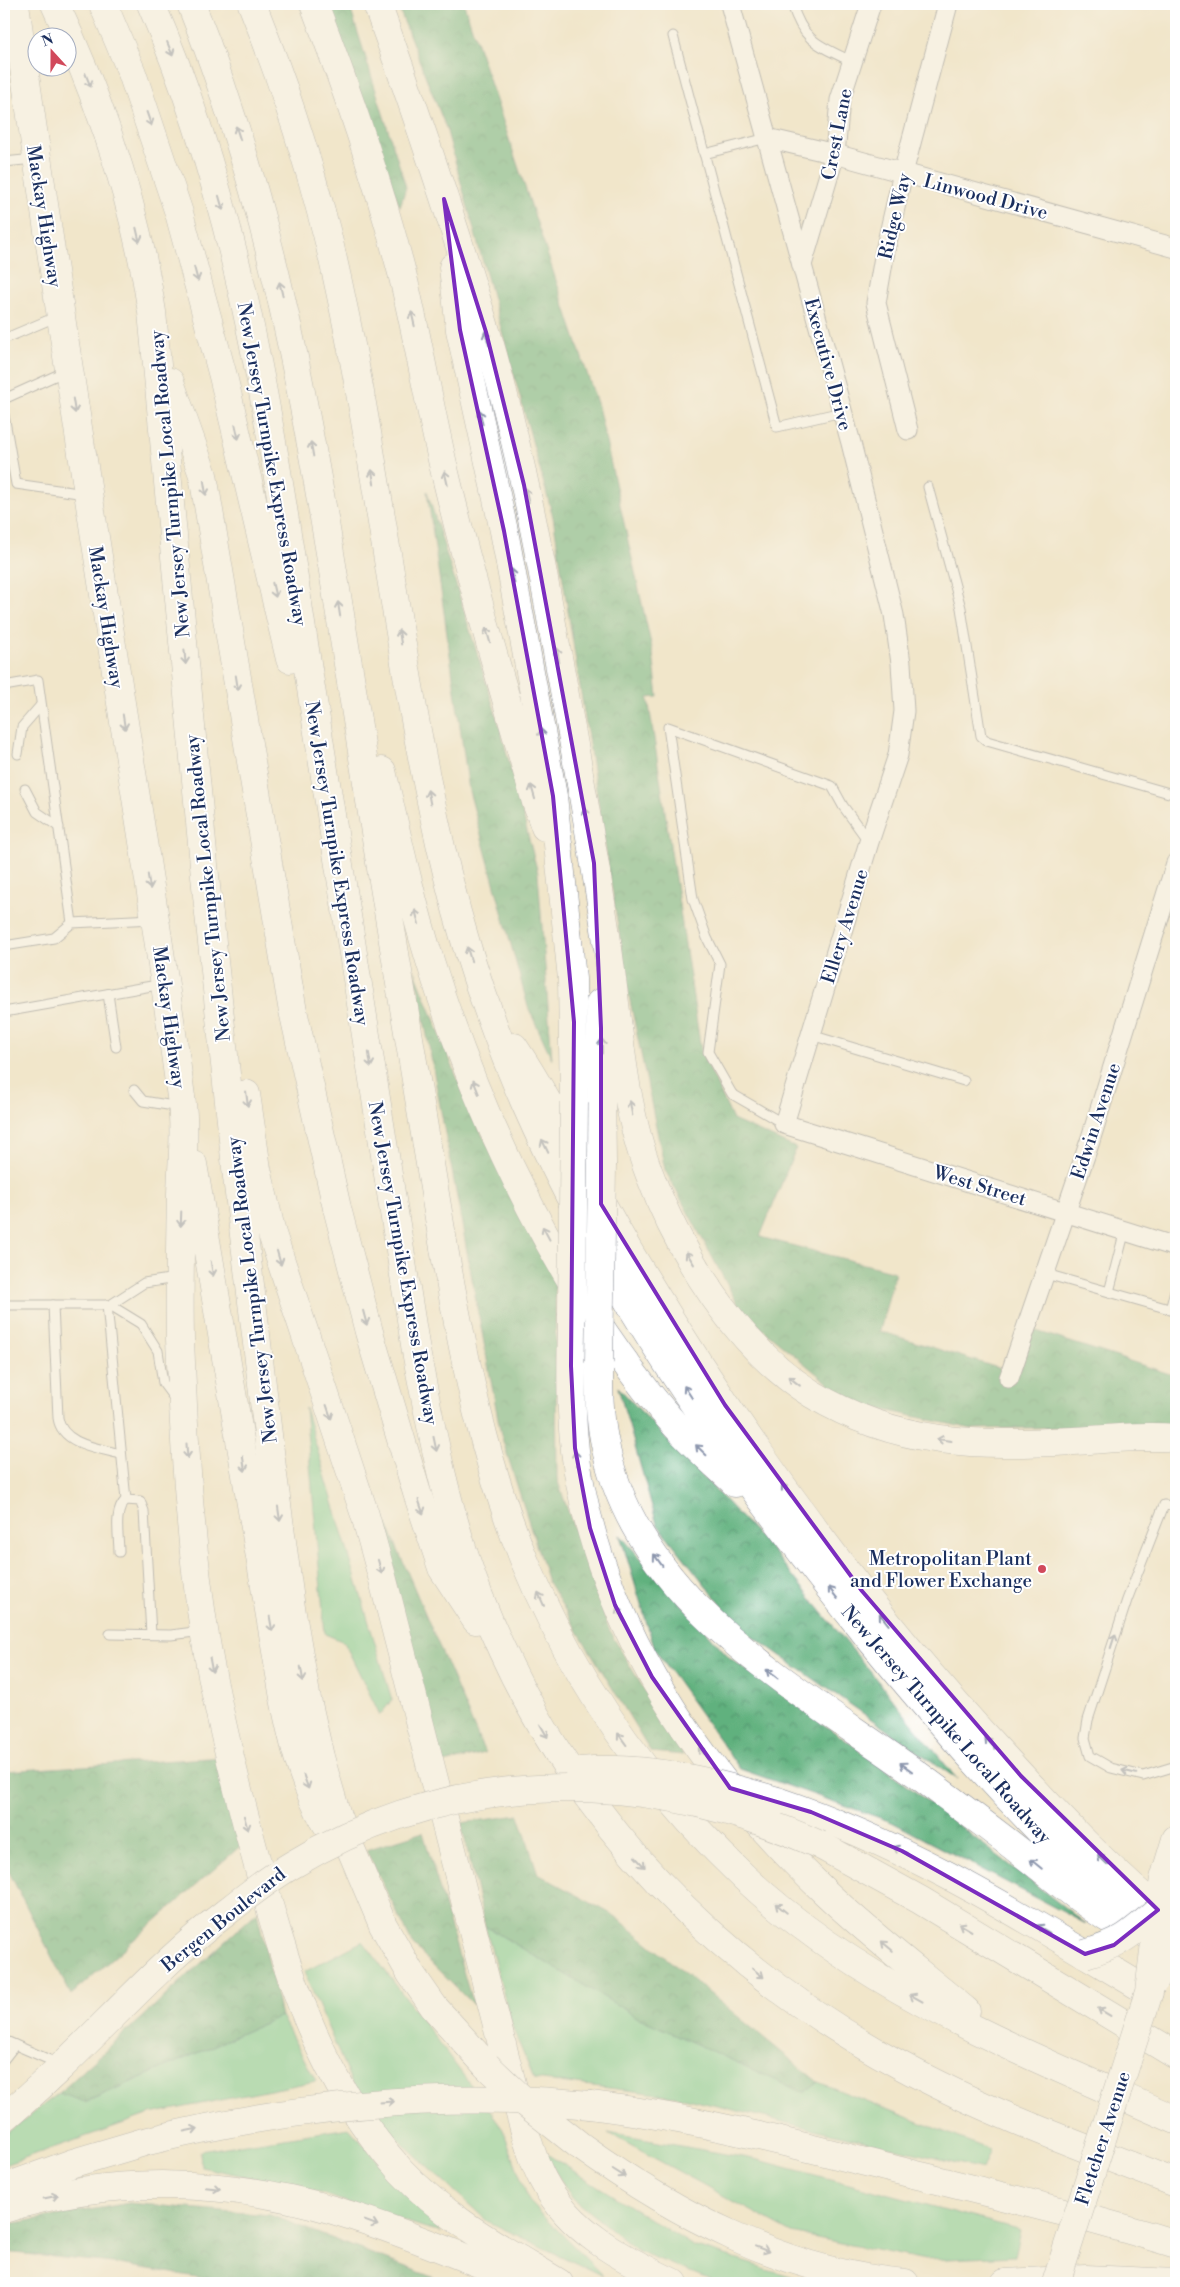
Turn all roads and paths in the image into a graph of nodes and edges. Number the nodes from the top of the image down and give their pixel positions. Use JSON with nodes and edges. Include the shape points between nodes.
{"nodes":[{"id":1,"x":55,"y":4,"type":"edge"},
{"id":2,"x":103,"y":4,"type":"edge"},
{"id":3,"x":152,"y":4,"type":"edge"},
{"id":4,"x":191,"y":4,"type":"edge"},
{"id":5,"x":252,"y":4,"type":"edge"},
{"id":6,"x":314,"y":4,"type":"edge"},
{"id":7,"x":377,"y":4,"type":"edge"},
{"id":8,"x":730,"y":4,"type":"edge"},
{"id":9,"x":792,"y":4,"type":"edge"},
{"id":10,"x":871,"y":4,"type":"edge"},
{"id":11,"x":948,"y":4,"type":"edge"},
{"id":12,"x":14,"y":19,"type":"edge"},
{"id":13,"x":673,"y":36,"type":"dead end"},
{"id":14,"x":853,"y":62,"type":"junction"},
{"id":15,"x":767,"y":138,"type":"junction"},
{"id":16,"x":704,"y":154,"type":"junction"},
{"id":17,"x":835,"y":154,"type":"junction"},
{"id":18,"x":37,"y":159,"type":"junction"},
{"id":19,"x":4,"y":162,"type":"edge"},
{"id":20,"x":903,"y":173,"type":"junction"},
{"id":21,"x":444,"y":200,"type":"junction"},
{"id":22,"x":1176,"y":248,"type":"edge"},
{"id":23,"x":802,"y":265,"type":"junction"},
{"id":24,"x":60,"y":315,"type":"junction"},
{"id":25,"x":4,"y":339,"type":"edge"},
{"id":26,"x":156,"y":343,"type":"junction"},
{"id":27,"x":69,"y":370,"type":"junction"},
{"id":28,"x":4,"y":399,"type":"edge"},
{"id":29,"x":842,"y":412,"type":"junction"},
{"id":30,"x":4,"y":415,"type":"edge"},
{"id":31,"x":908,"y":430,"type":"dead end"},
{"id":32,"x":928,"y":487,"type":"dead end"},
{"id":33,"x":88,"y":494,"type":"junction"},
{"id":34,"x":347,"y":657,"type":"junction"},
{"id":35,"x":4,"y":686,"type":"edge"},
{"id":36,"x":41,"y":705,"type":"junction"},
{"id":37,"x":902,"y":728,"type":"joint"},
{"id":38,"x":318,"y":735,"type":"junction"},
{"id":39,"x":18,"y":754,"type":"dead end"},
{"id":40,"x":24,"y":789,"type":"dead end"},
{"id":41,"x":1176,"y":795,"type":"edge"},
{"id":42,"x":198,"y":810,"type":"junction"},
{"id":43,"x":59,"y":827,"type":"junction"},
{"id":44,"x":869,"y":842,"type":"junction"},
{"id":45,"x":1176,"y":862,"type":"edge"},
{"id":46,"x":594,"y":863,"type":"junction"},
{"id":47,"x":561,"y":871,"type":"junction"},
{"id":48,"x":155,"y":919,"type":"junction"},
{"id":49,"x":72,"y":923,"type":"junction"},
{"id":50,"x":4,"y":946,"type":"edge"},
{"id":51,"x":166,"y":984,"type":"junction"},
{"id":52,"x":108,"y":994,"type":"junction"},
{"id":53,"x":484,"y":1001,"type":"junction"},
{"id":54,"x":4,"y":1012,"type":"edge"},
{"id":55,"x":811,"y":1035,"type":"junction"},
{"id":56,"x":116,"y":1047,"type":"dead end"},
{"id":57,"x":964,"y":1081,"type":"dead end"},
{"id":58,"x":134,"y":1090,"type":"dead end"},
{"id":59,"x":183,"y":1113,"type":"junction"},
{"id":60,"x":784,"y":1124,"type":"junction"},
{"id":61,"x":1066,"y":1212,"type":"junction"},
{"id":62,"x":1125,"y":1230,"type":"junction"},
{"id":63,"x":1176,"y":1247,"type":"edge"},
{"id":64,"x":1046,"y":1274,"type":"junction"},
{"id":65,"x":179,"y":1278,"type":"junction"},
{"id":66,"x":1176,"y":1287,"type":"edge"},
{"id":67,"x":1109,"y":1292,"type":"junction"},
{"id":68,"x":4,"y":1305,"type":"edge"},
{"id":69,"x":53,"y":1305,"type":"junction"},
{"id":70,"x":108,"y":1305,"type":"junction"},
{"id":71,"x":1173,"y":1310,"type":"edge"},
{"id":72,"x":1009,"y":1378,"type":"dead end"},
{"id":73,"x":184,"y":1411,"type":"junction"},
{"id":74,"x":1176,"y":1438,"type":"edge"},
{"id":75,"x":121,"y":1454,"type":"junction"},
{"id":76,"x":126,"y":1500,"type":"junction"},
{"id":77,"x":1176,"y":1506,"type":"edge"},
{"id":78,"x":786,"y":1532,"type":"junction"},
{"id":79,"x":119,"y":1552,"type":"dead end"},
{"id":80,"x":204,"y":1631,"type":"junction"},
{"id":81,"x":110,"y":1634,"type":"dead end"},
{"id":82,"x":151,"y":1634,"type":"junction"},
{"id":83,"x":520,"y":1689,"type":"junction"},
{"id":84,"x":1176,"y":1766,"type":"edge"},
{"id":85,"x":487,"y":1794,"type":"junction"},
{"id":86,"x":1176,"y":1839,"type":"edge"},
{"id":87,"x":366,"y":1889,"type":"junction"},
{"id":88,"x":1168,"y":1917,"type":"edge"},
{"id":89,"x":1132,"y":1934,"type":"junction"},
{"id":90,"x":1176,"y":1943,"type":"edge"},
{"id":91,"x":1084,"y":1954,"type":"junction"},
{"id":92,"x":1176,"y":1961,"type":"edge"},
{"id":93,"x":1148,"y":1992,"type":"junction"},
{"id":94,"x":4,"y":2040,"type":"edge"},
{"id":95,"x":1006,"y":2044,"type":"junction"},
{"id":96,"x":15,"y":2045,"type":"junction"},
{"id":97,"x":1176,"y":2055,"type":"edge"},
{"id":98,"x":4,"y":2059,"type":"edge"},
{"id":99,"x":63,"y":2066,"type":"junction"},
{"id":100,"x":4,"y":2118,"type":"edge"},
{"id":101,"x":1176,"y":2120,"type":"edge"},
{"id":102,"x":1176,"y":2184,"type":"edge"},
{"id":103,"x":4,"y":2188,"type":"edge"},
{"id":104,"x":4,"y":2209,"type":"edge"},
{"id":105,"x":1176,"y":2244,"type":"edge"},
{"id":106,"x":529,"y":2283,"type":"edge"},
{"id":107,"x":559,"y":2283,"type":"edge"},
{"id":108,"x":674,"y":2283,"type":"edge"},
{"id":109,"x":904,"y":2283,"type":"edge"},
{"id":110,"x":1005,"y":2283,"type":"edge"},
{"id":111,"x":1056,"y":2283,"type":"edge"},
{"id":112,"x":1176,"y":2283,"type":"edge"}],
"edges":[{"from":1,"to":26,"type":"highway","name":"New Jersey Turnpike Local Roadway","one_way":true,"via":[[90,85],[124,185],[143,261]]},
{"from":2,"to":38,"type":"highway","one_way":true,"via":[[132,73],[164,164],[194,264],[288,653]]},
{"from":3,"to":38,"type":"highway","name":"New Jersey Turnpike Express Roadway","one_way":true,"via":[[191,105],[237,266],[272,440]]},
{"from":34,"to":4,"type":"highway","name":"New Jersey Turnpike Express Roadway","one_way":true,"via":[[302,388],[280,287],[239,137]]},
{"from":53,"to":5,"type":"highway","name":"New Jersey Turnpike Local Roadway","one_way":true,"via":[[460,925],[429,796],[358,388],[327,234],[299,135]]},
{"from":47,"to":6,"type":"highway","one_way":true,"via":[[536,802],[471,575],[415,328],[384,209],[340,71]]},
{"from":7,"to":21,"type":"highway"},
{"from":8,"to":15,"type":"street","name":"Executive Drive"},
{"from":9,"to":14,"type":"lane","via":[[812,42]]},
{"from":10,"to":14,"type":"street","name":"Crest Lane"},
{"from":11,"to":20,"type":"street","name":"Ridge Way"},
{"from":12,"to":18,"type":"highway","name":"Mackay Highway"},
{"from":13,"to":16,"type":"lane"},
{"from":14,"to":17,"type":"street","name":"Crest Lane","via":[[840,100]]},
{"from":15,"to":16,"type":"lane"},
{"from":15,"to":17,"type":"street","name":"Linwood Drive"},
{"from":15,"to":23,"type":"street","name":"Executive Drive"},
{"from":16,"to":29,"type":"lane","via":[[777,427]]},
{"from":17,"to":20,"type":"street","name":"Linwood Drive"},
{"from":17,"to":23,"type":"street","name":"Crest Lane"},
{"from":18,"to":19,"type":"lane"},
{"from":18,"to":24,"type":"highway","name":"Mackay Highway"},
{"from":20,"to":22,"type":"street","name":"Linwood Drive"},
{"from":20,"to":31,"type":"street","name":"Ridge Way","via":[[876,303]]},
{"from":46,"to":21,"type":"highway","one_way":true,"via":[[554,630],[526,493],[488,340]]},
{"from":47,"to":21,"type":"highway","one_way":true,"via":[[553,796],[528,657],[460,330]]},
{"from":23,"to":29,"type":"street","name":"Executive Drive"},
{"from":24,"to":25,"type":"lane"},
{"from":24,"to":27,"type":"highway","name":"Mackay Highway"},
{"from":26,"to":42,"type":"highway","name":"New Jersey Turnpike Local Roadway","one_way":true},
{"from":26,"to":83,"type":"highway","one_way":true,"via":[[203,476],[292,1006],[323,1153],[364,1315],[400,1441],[442,1568]]},
{"from":27,"to":28,"type":"lane"},
{"from":27,"to":33,"type":"highway","name":"Mackay Highway","one_way":true},
{"from":29,"to":37,"type":"street","name":"Executive Drive","via":[[894,615],[901,663]]},
{"from":30,"to":33,"type":"lane","via":[[16,484]]},
{"from":32,"to":41,"type":"lane","via":[[960,608],[981,736],[987,741]]},
{"from":33,"to":48,"type":"highway","name":"Mackay Highway","one_way":true},
{"from":78,"to":34,"type":"highway","one_way":true,"via":[[678,1428],[609,1342],[525,1195],[481,1100],[444,1003],[413,900],[379,757]]},
{"from":95,"to":34,"type":"highway","name":"New Jersey Turnpike Express Roadway","one_way":true,"via":[[883,1980],[807,1929],[744,1877],[685,1817],[619,1735],[572,1659],[544,1604],[523,1557],[501,1493],[462,1342],[426,1145]]},
{"from":35,"to":36,"type":"lane","via":[[38,680]]},
{"from":36,"to":39,"type":"lane","via":[[22,727]]},
{"from":36,"to":43,"type":"lane"},
{"from":37,"to":44,"type":"street","name":"Ellery Avenue","via":[[898,754]]},
{"from":38,"to":83,"type":"highway","name":"New Jersey Turnpike Express Roadway","one_way":true,"via":[[416,1351],[435,1449],[478,1594]]},
{"from":40,"to":43,"type":"lane","via":[[37,812]]},
{"from":42,"to":87,"type":"highway","name":"New Jersey Turnpike Local Roadway","one_way":true,"via":[[242,1225],[291,1608],[320,1757],[337,1816]]},
{"from":42,"to":108,"type":"highway","one_way":true,"via":[[225,898],[247,1103],[262,1195],[282,1271],[365,1515],[524,2129],[543,2179],[582,2230]]},
{"from":43,"to":49,"type":"lane"},
{"from":44,"to":55,"type":"street","name":"Ellery Avenue"},
{"from":44,"to":60,"type":"lane","via":[[832,786],[668,727],[693,899],[720,964],[708,1052],[732,1094]]},
{"from":45,"to":61,"type":"street","name":"Edwin Avenue"},
{"from":74,"to":46,"type":"highway","one_way":true,"via":[[998,1444],[920,1437],[861,1418],[825,1402],[765,1356],[723,1308],[686,1253],[666,1215],[642,1154],[630,1105]]},
{"from":89,"to":46,"type":"highway","one_way":true,"bridge":true,"via":[[1085,1904],[1006,1840],[888,1753],[766,1670],[698,1608],[649,1548],[622,1497],[600,1417],[601,1028]]},
{"from":95,"to":47,"type":"highway","one_way":true,"bridge":true,"via":[[864,1927],[756,1820],[698,1746],[652,1677],[615,1605],[600,1565],[580,1486],[572,1408],[572,979]]},
{"from":48,"to":49,"type":"lane"},
{"from":48,"to":51,"type":"highway","name":"Mackay Highway"},
{"from":49,"to":50,"type":"lane","via":[[54,938]]},
{"from":51,"to":52,"type":"lane"},
{"from":51,"to":59,"type":"highway","name":"Mackay Highway"},
{"from":52,"to":54,"type":"lane"},
{"from":52,"to":56,"type":"lane"},
{"from":78,"to":53,"type":"highway","name":"New Jersey Turnpike Local Roadway","one_way":true,"via":[[693,1401],[597,1246],[542,1141]]},
{"from":88,"to":53,"type":"highway","one_way":true,"via":[[1082,1840],[991,1744],[893,1631],[808,1521],[688,1348],[605,1210],[537,1080]]},
{"from":55,"to":57,"type":"lane"},
{"from":55,"to":60,"type":"street","name":"Ellery Avenue"},
{"from":58,"to":59,"type":"lane","via":[[143,1101]]},
{"from":59,"to":65,"type":"highway","one_way":true},
{"from":59,"to":87,"type":"highway","one_way":true,"via":[[291,1735],[314,1805]]},
{"from":60,"to":61,"type":"street","name":"West Street"},
{"from":61,"to":62,"type":"street","name":"West Street"},
{"from":61,"to":64,"type":"street","name":"Edwin Avenue"},
{"from":62,"to":63,"type":"street","name":"West Street"},
{"from":62,"to":67,"type":"lane"},
{"from":64,"to":67,"type":"lane"},
{"from":64,"to":72,"type":"street","name":"Edwin Avenue"},
{"from":65,"to":70,"type":"lane","via":[[144,1283]]},
{"from":65,"to":73,"type":"highway"},
{"from":66,"to":71,"type":"lane"},
{"from":67,"to":71,"type":"lane"},
{"from":68,"to":69,"type":"lane"},
{"from":69,"to":70,"type":"lane"},
{"from":69,"to":75,"type":"lane","via":[[61,1429],[68,1437]]},
{"from":70,"to":73,"type":"lane","via":[[141,1324],[158,1351],[163,1383]]},
{"from":70,"to":75,"type":"lane"},
{"from":73,"to":80,"type":"highway","one_way":true,"via":[[196,1571]]},
{"from":75,"to":76,"type":"lane"},
{"from":76,"to":79,"type":"lane","via":[[119,1511]]},
{"from":76,"to":82,"type":"lane","via":[[140,1501],[144,1511]]},
{"from":84,"to":77,"type":"lane","one_way":true,"via":[[1143,1776],[1112,1768],[1090,1756],[1085,1738],[1088,1720],[1147,1544],[1164,1505]]},
{"from":92,"to":78,"type":"highway","name":"New Jersey Turnpike Local Roadway","one_way":true,"via":[[1026,1820],[904,1679]]},
{"from":80,"to":82,"type":"lane"},
{"from":80,"to":107,"type":"highway","one_way":true,"via":[[244,1817],[272,1920],[299,2000],[329,2069],[370,2134],[419,2189],[469,2230]]},
{"from":81,"to":82,"type":"lane"},
{"from":83,"to":102,"type":"highway","name":"New Jersey Turnpike Express Roadway","one_way":true,"via":[[582,1792],[635,1857],[706,1930],[784,1994],[869,2048],[946,2088],[1036,2129]]},
{"from":91,"to":85,"type":"highway","one_way":true,"bridge":true,"via":[[979,1891],[902,1851],[827,1818],[750,1793],[689,1779],[613,1769],[547,1776]]},
{"from":97,"to":85,"type":"highway","one_way":true,"bridge":true,"via":[[920,1900],[820,1845],[736,1812],[654,1793],[572,1787]]},
{"from":85,"to":99,"type":"highway","name":"Bergen Boulevard","bridge":true,"via":[[404,1814],[328,1845],[273,1878],[210,1925],[157,1972]]},
{"from":86,"to":88,"type":"highway","name":"Fletcher Avenue","via":[[1164,1878]]},
{"from":87,"to":109,"type":"highway","name":"New Jersey Turnpike Local Roadway","one_way":true,"bridge":true,"via":[[411,1974],[447,2023],[527,2104],[579,2145],[652,2193],[736,2238],[811,2266]]},
{"from":88,"to":89,"type":"highway","bridge":true},
{"from":88,"to":93,"type":"highway","name":"Fletcher Avenue","bridge":true},
{"from":89,"to":91,"type":"highway","bridge":true,"via":[[1114,1945]]},
{"from":89,"to":92,"type":"highway"},
{"from":90,"to":93,"type":"highway","name":"Fletcher Avenue","bridge":true},
{"from":91,"to":93,"type":"highway"},
{"from":93,"to":111,"type":"highway","name":"Fletcher Avenue","bridge":true},
{"from":94,"to":96,"type":"lane"},
{"from":95,"to":101,"type":"highway","name":"New Jersey Turnpike Express Roadway"},
{"from":96,"to":98,"type":"lane"},
{"from":96,"to":99,"type":"lane"},
{"from":99,"to":100,"type":"highway","name":"Bergen Boulevard"},
{"from":103,"to":105,"type":"highway","one_way":true,"bridge":true,"via":[[144,2142],[305,2110],[428,2100],[549,2101],[633,2110],[734,2129]]},
{"from":104,"to":106,"type":"highway","one_way":true,"via":[[58,2196],[125,2186],[241,2191],[348,2215]]},
{"from":110,"to":112,"type":"highway","via":[[1086,2279]]}]}
